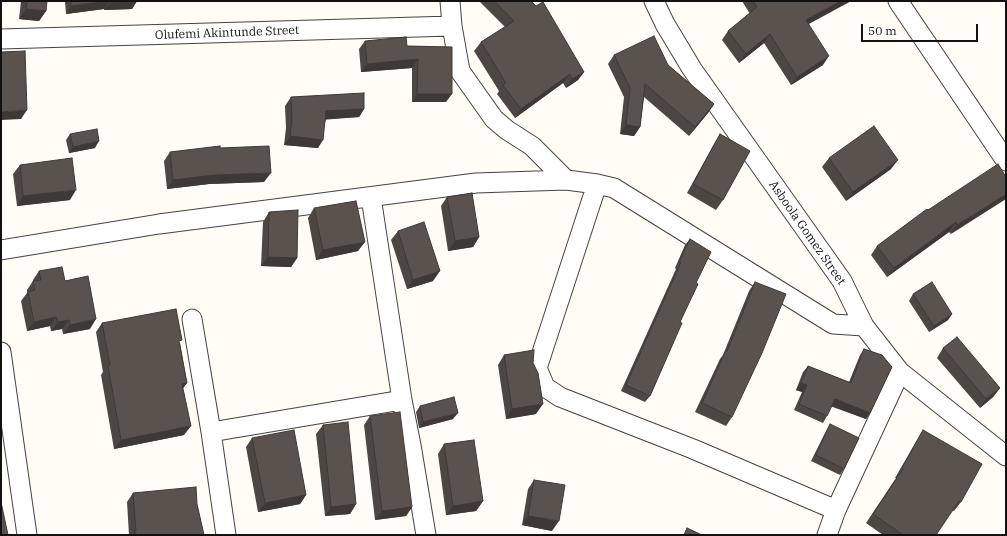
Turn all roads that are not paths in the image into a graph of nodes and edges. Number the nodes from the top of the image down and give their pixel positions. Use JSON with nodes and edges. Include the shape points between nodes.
{"nodes":[{"id":1,"x":450,"y":1,"type":"edge"},
{"id":2,"x":654,"y":1,"type":"edge"},
{"id":3,"x":898,"y":1,"type":"edge"},
{"id":4,"x":452,"y":26,"type":"junction"},
{"id":5,"x":1,"y":39,"type":"edge"},
{"id":6,"x":1006,"y":161,"type":"edge"},
{"id":7,"x":566,"y":180,"type":"junction"},
{"id":8,"x":596,"y":184,"type":"junction"},
{"id":9,"x":371,"y":197,"type":"junction"},
{"id":10,"x":1,"y":250,"type":"edge"},
{"id":11,"x":192,"y":319,"type":"dead end"},
{"id":12,"x":864,"y":326,"type":"junction"},
{"id":13,"x":1,"y":352,"type":"edge"},
{"id":14,"x":900,"y":372,"type":"junction"},
{"id":15,"x":402,"y":400,"type":"junction"},
{"id":16,"x":211,"y":432,"type":"junction"},
{"id":17,"x":1006,"y":456,"type":"edge"},
{"id":18,"x":836,"y":510,"type":"junction"},
{"id":19,"x":27,"y":535,"type":"edge"},
{"id":20,"x":226,"y":535,"type":"edge"},
{"id":21,"x":426,"y":535,"type":"edge"},
{"id":22,"x":827,"y":535,"type":"edge"}],
"edges":[{"from":1,"to":4,"type":"street"},
{"from":2,"to":12,"type":"street","name":"Asboola Gomez Street","via":[[692,69],[842,281]]},
{"from":3,"to":6,"type":"street"},
{"from":4,"to":5,"type":"street","name":"Olufemi Akintunde Street"},
{"from":4,"to":7,"type":"street","via":[[460,70],[494,119],[532,146]]},
{"from":7,"to":8,"type":"street"},
{"from":7,"to":9,"type":"street","via":[[476,183]]},
{"from":8,"to":12,"type":"street","via":[[614,188],[833,324]]},
{"from":8,"to":18,"type":"street","via":[[537,368],[546,388],[560,398],[693,448]]},
{"from":9,"to":10,"type":"street","via":[[159,224]]},
{"from":9,"to":15,"type":"street"},
{"from":11,"to":16,"type":"street"},
{"from":12,"to":14,"type":"street","name":"Asboola Gomez Street"},
{"from":13,"to":19,"type":"street"},
{"from":14,"to":17,"type":"street","name":"Asboola Gomez Street"},
{"from":14,"to":18,"type":"street"},
{"from":15,"to":16,"type":"street"},
{"from":15,"to":21,"type":"street"},
{"from":16,"to":20,"type":"street"},
{"from":18,"to":22,"type":"street"}]}
